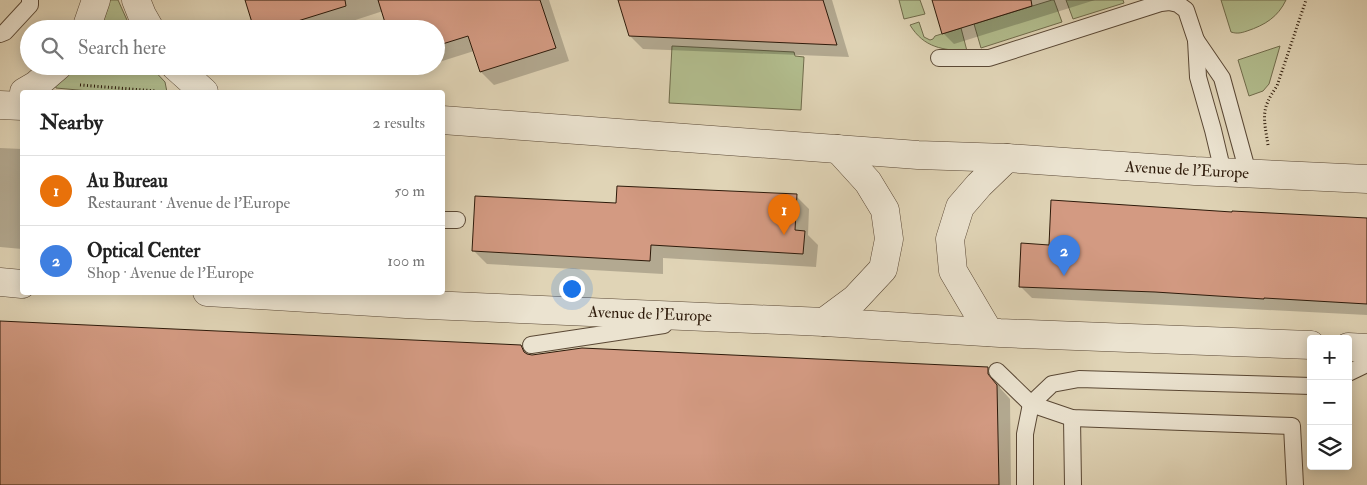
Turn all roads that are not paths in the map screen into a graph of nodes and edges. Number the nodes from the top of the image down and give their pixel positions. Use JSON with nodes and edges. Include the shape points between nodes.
{"nodes":[{"id":1,"x":30,"y":0,"type":"edge"},
{"id":2,"x":96,"y":0,"type":"edge"},
{"id":3,"x":136,"y":0,"type":"edge"},
{"id":4,"x":89,"y":20,"type":"edge"},
{"id":5,"x":145,"y":20,"type":"edge"},
{"id":6,"x":0,"y":34,"type":"edge"},
{"id":7,"x":1196,"y":40,"type":"junction"},
{"id":8,"x":939,"y":58,"type":"dead end"},
{"id":9,"x":47,"y":75,"type":"edge"},
{"id":10,"x":185,"y":75,"type":"edge"},
{"id":11,"x":28,"y":90,"type":"edge"},
{"id":12,"x":202,"y":90,"type":"edge"},
{"id":13,"x":445,"y":120,"type":"edge"},
{"id":14,"x":838,"y":150,"type":"junction"},
{"id":15,"x":1007,"y":158,"type":"junction"},
{"id":16,"x":1248,"y":173,"type":"junction"},
{"id":17,"x":1367,"y":179,"type":"edge"},
{"id":18,"x":0,"y":282,"type":"edge"},
{"id":19,"x":20,"y":284,"type":"edge"},
{"id":20,"x":302,"y":295,"type":"edge"},
{"id":21,"x":397,"y":298,"type":"edge"},
{"id":22,"x":714,"y":317,"type":"junction"},
{"id":23,"x":824,"y":322,"type":"junction"},
{"id":24,"x":989,"y":332,"type":"junction"},
{"id":25,"x":1307,"y":344,"type":"edge"},
{"id":26,"x":530,"y":345,"type":"dead end"},
{"id":27,"x":1352,"y":347,"type":"edge"},
{"id":28,"x":1367,"y":348,"type":"edge"},
{"id":29,"x":1367,"y":364,"type":"edge"},
{"id":30,"x":997,"y":371,"type":"dead end"},
{"id":31,"x":1352,"y":371,"type":"edge"},
{"id":32,"x":1307,"y":386,"type":"edge"},
{"id":33,"x":1031,"y":404,"type":"junction"},
{"id":34,"x":1072,"y":418,"type":"junction"},
{"id":35,"x":1025,"y":485,"type":"edge"},
{"id":36,"x":1073,"y":485,"type":"edge"},
{"id":37,"x":1294,"y":485,"type":"edge"}],
"edges":[{"from":1,"to":6,"type":"lane","via":[[30,5]]},
{"from":2,"to":4,"type":"street"},
{"from":3,"to":5,"type":"street"},
{"from":7,"to":8,"type":"lane","via":[[1186,10],[1169,2],[989,58]]},
{"from":7,"to":16,"type":"lane","via":[[1222,78]]},
{"from":7,"to":16,"type":"lane","via":[[1198,77],[1213,130]]},
{"from":9,"to":11,"type":"street"},
{"from":10,"to":12,"type":"street"},
{"from":13,"to":14,"type":"street","name":"Avenue de l'Europe"},
{"from":14,"to":15,"type":"street","name":"Avenue de l'Europe"},
{"from":14,"to":23,"type":"street","via":[[868,182],[885,210],[889,239],[882,269],[855,299]]},
{"from":15,"to":16,"type":"street","name":"Avenue de l'Europe"},
{"from":15,"to":24,"type":"street","via":[[960,207],[950,239],[953,271]]},
{"from":16,"to":17,"type":"street","name":"Avenue de l'Europe"},
{"from":18,"to":19,"type":"street"},
{"from":20,"to":21,"type":"street","name":"Avenue de l'Europe"},
{"from":21,"to":22,"type":"street","name":"Avenue de l'Europe"},
{"from":22,"to":23,"type":"street","name":"Avenue de l'Europe"},
{"from":22,"to":26,"type":"lane"},
{"from":23,"to":24,"type":"street","name":"Avenue de l'Europe"},
{"from":24,"to":25,"type":"street","name":"Avenue de l'Europe"},
{"from":27,"to":28,"type":"street"},
{"from":29,"to":31,"type":"lane"},
{"from":30,"to":33,"type":"lane"},
{"from":32,"to":33,"type":"lane","via":[[1079,379],[1052,384]]},
{"from":33,"to":34,"type":"lane"},
{"from":33,"to":35,"type":"lane","via":[[1024,434]]},
{"from":34,"to":36,"type":"lane"},
{"from":34,"to":37,"type":"lane","via":[[1292,426]]}]}
